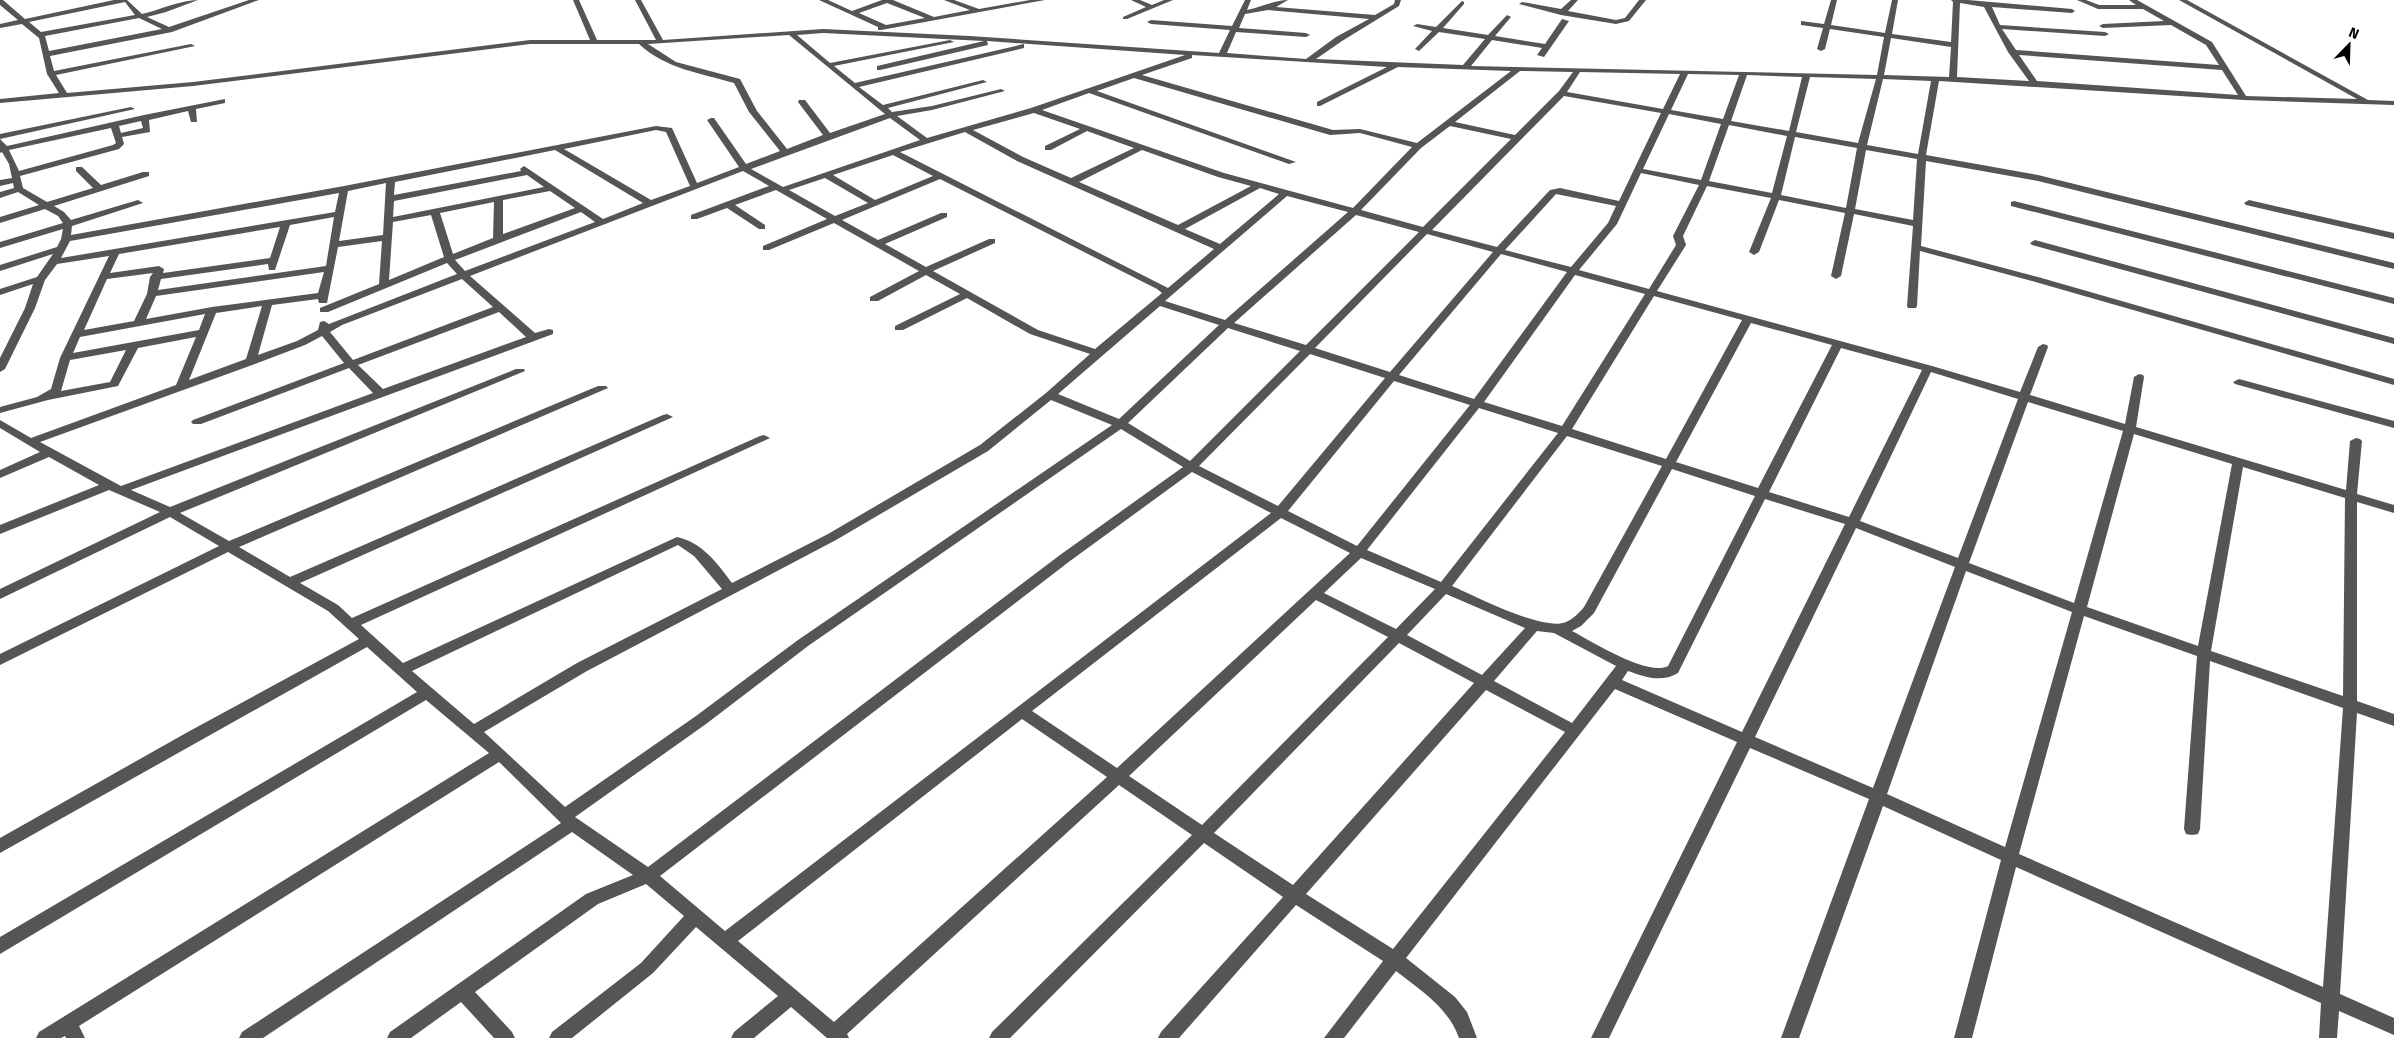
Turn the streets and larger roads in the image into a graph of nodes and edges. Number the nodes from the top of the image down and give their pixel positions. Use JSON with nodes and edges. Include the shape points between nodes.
{"nodes":[{"id":1,"x":15,"y":0,"type":"edge"},
{"id":2,"x":137,"y":0,"type":"edge"},
{"id":3,"x":194,"y":0,"type":"edge"},
{"id":4,"x":256,"y":0,"type":"edge"},
{"id":5,"x":576,"y":0,"type":"edge"},
{"id":6,"x":638,"y":0,"type":"edge"},
{"id":7,"x":822,"y":0,"type":"edge"},
{"id":8,"x":888,"y":0,"type":"edge"},
{"id":9,"x":946,"y":0,"type":"edge"},
{"id":10,"x":1042,"y":0,"type":"edge"},
{"id":11,"x":1134,"y":0,"type":"edge"},
{"id":12,"x":1170,"y":0,"type":"edge"},
{"id":13,"x":1248,"y":0,"type":"edge"},
{"id":14,"x":1285,"y":0,"type":"edge"},
{"id":15,"x":1398,"y":0,"type":"edge"},
{"id":16,"x":1575,"y":0,"type":"edge"},
{"id":17,"x":1643,"y":0,"type":"edge"},
{"id":18,"x":1834,"y":0,"type":"edge"},
{"id":19,"x":1895,"y":0,"type":"edge"},
{"id":20,"x":1956,"y":0,"type":"edge"},
{"id":21,"x":2080,"y":0,"type":"edge"},
{"id":22,"x":2132,"y":0,"type":"edge"},
{"id":23,"x":2182,"y":0,"type":"edge"},
{"id":24,"x":126,"y":1,"type":"edge"},
{"id":25,"x":1,"y":2,"type":"edge"},
{"id":26,"x":93,"y":3,"type":"edge"},
{"id":27,"x":1462,"y":4,"type":"dead end"},
{"id":28,"x":1522,"y":4,"type":"edge"},
{"id":29,"x":1987,"y":5,"type":"junction"},
{"id":30,"x":1152,"y":7,"type":"junction"},
{"id":31,"x":2145,"y":7,"type":"junction"},
{"id":32,"x":1268,"y":8,"type":"junction"},
{"id":33,"x":10,"y":11,"type":"junction"},
{"id":34,"x":2072,"y":11,"type":"dead end"},
{"id":35,"x":980,"y":12,"type":"junction"},
{"id":36,"x":0,"y":13,"type":"edge"},
{"id":37,"x":852,"y":13,"type":"junction"},
{"id":38,"x":1241,"y":13,"type":"junction"},
{"id":39,"x":1561,"y":13,"type":"junction"},
{"id":40,"x":140,"y":16,"type":"junction"},
{"id":41,"x":1376,"y":17,"type":"junction"},
{"id":42,"x":1507,"y":17,"type":"dead end"},
{"id":43,"x":1125,"y":18,"type":"dead end"},
{"id":44,"x":934,"y":19,"type":"junction"},
{"id":45,"x":1565,"y":21,"type":"dead end"},
{"id":46,"x":22,"y":22,"type":"junction"},
{"id":47,"x":1151,"y":22,"type":"dead end"},
{"id":48,"x":1804,"y":23,"type":"dead end"},
{"id":49,"x":2175,"y":23,"type":"junction"},
{"id":50,"x":0,"y":26,"type":"edge"},
{"id":51,"x":1417,"y":26,"type":"dead end"},
{"id":52,"x":1827,"y":26,"type":"junction"},
{"id":53,"x":2103,"y":26,"type":"dead end"},
{"id":54,"x":885,"y":27,"type":"junction"},
{"id":55,"x":1997,"y":27,"type":"junction"},
{"id":56,"x":1235,"y":29,"type":"junction"},
{"id":57,"x":169,"y":30,"type":"junction"},
{"id":58,"x":1438,"y":30,"type":"junction"},
{"id":59,"x":789,"y":32,"type":"junction"},
{"id":60,"x":850,"y":32,"type":"junction"},
{"id":61,"x":2105,"y":34,"type":"dead end"},
{"id":62,"x":39,"y":35,"type":"junction"},
{"id":63,"x":1306,"y":35,"type":"dead end"},
{"id":64,"x":1887,"y":35,"type":"junction"},
{"id":65,"x":970,"y":38,"type":"junction"},
{"id":66,"x":1489,"y":38,"type":"junction"},
{"id":67,"x":998,"y":40,"type":"junction"},
{"id":68,"x":594,"y":41,"type":"junction"},
{"id":69,"x":641,"y":42,"type":"junction"},
{"id":70,"x":660,"y":42,"type":"junction"},
{"id":71,"x":1034,"y":42,"type":"junction"},
{"id":72,"x":1954,"y":45,"type":"junction"},
{"id":73,"x":191,"y":46,"type":"dead end"},
{"id":74,"x":1547,"y":47,"type":"junction"},
{"id":75,"x":1418,"y":49,"type":"dead end"},
{"id":76,"x":1821,"y":49,"type":"dead end"},
{"id":77,"x":2012,"y":52,"type":"junction"},
{"id":78,"x":47,"y":54,"type":"junction"},
{"id":79,"x":1196,"y":54,"type":"junction"},
{"id":80,"x":1222,"y":55,"type":"junction"},
{"id":81,"x":1541,"y":55,"type":"dead end"},
{"id":82,"x":1308,"y":61,"type":"junction"},
{"id":83,"x":829,"y":65,"type":"junction"},
{"id":84,"x":1397,"y":65,"type":"junction"},
{"id":85,"x":880,"y":68,"type":"dead end"},
{"id":86,"x":1465,"y":68,"type":"junction"},
{"id":87,"x":2223,"y":68,"type":"junction"},
{"id":88,"x":1518,"y":69,"type":"junction"},
{"id":89,"x":1578,"y":70,"type":"junction"},
{"id":90,"x":1685,"y":72,"type":"junction"},
{"id":91,"x":1744,"y":73,"type":"junction"},
{"id":92,"x":51,"y":74,"type":"junction"},
{"id":93,"x":1807,"y":74,"type":"junction"},
{"id":94,"x":1133,"y":75,"type":"junction"},
{"id":95,"x":1880,"y":77,"type":"junction"},
{"id":96,"x":1935,"y":80,"type":"junction"},
{"id":97,"x":1953,"y":80,"type":"junction"},
{"id":98,"x":983,"y":82,"type":"dead end"},
{"id":99,"x":2034,"y":83,"type":"junction"},
{"id":100,"x":853,"y":86,"type":"junction"},
{"id":101,"x":129,"y":90,"type":"junction"},
{"id":102,"x":1087,"y":90,"type":"junction"},
{"id":103,"x":1001,"y":91,"type":"dead end"},
{"id":104,"x":1562,"y":93,"type":"junction"},
{"id":105,"x":64,"y":95,"type":"junction"},
{"id":106,"x":2244,"y":98,"type":"junction"},
{"id":107,"x":0,"y":101,"type":"edge"},
{"id":108,"x":222,"y":101,"type":"dead end"},
{"id":109,"x":802,"y":102,"type":"dead end"},
{"id":110,"x":2368,"y":102,"type":"junction"},
{"id":111,"x":2394,"y":103,"type":"edge"},
{"id":112,"x":1320,"y":104,"type":"dead end"},
{"id":113,"x":883,"y":106,"type":"junction"},
{"id":114,"x":191,"y":107,"type":"junction"},
{"id":115,"x":131,"y":109,"type":"junction"},
{"id":116,"x":1034,"y":110,"type":"junction"},
{"id":117,"x":1664,"y":112,"type":"junction"},
{"id":118,"x":892,"y":114,"type":"junction"},
{"id":119,"x":144,"y":117,"type":"junction"},
{"id":120,"x":132,"y":120,"type":"junction"},
{"id":121,"x":194,"y":120,"type":"dead end"},
{"id":122,"x":711,"y":120,"type":"dead end"},
{"id":123,"x":1724,"y":122,"type":"junction"},
{"id":124,"x":1449,"y":123,"type":"junction"},
{"id":125,"x":114,"y":124,"type":"junction"},
{"id":126,"x":1087,"y":128,"type":"junction"},
{"id":127,"x":967,"y":130,"type":"junction"},
{"id":128,"x":1791,"y":134,"type":"junction"},
{"id":129,"x":116,"y":136,"type":"junction"},
{"id":130,"x":828,"y":136,"type":"junction"},
{"id":131,"x":0,"y":137,"type":"edge"},
{"id":132,"x":1516,"y":138,"type":"junction"},
{"id":133,"x":926,"y":141,"type":"junction"},
{"id":134,"x":1418,"y":146,"type":"junction"},
{"id":135,"x":1862,"y":146,"type":"junction"},
{"id":136,"x":1,"y":147,"type":"edge"},
{"id":137,"x":555,"y":147,"type":"junction"},
{"id":138,"x":1142,"y":147,"type":"junction"},
{"id":139,"x":1048,"y":148,"type":"dead end"},
{"id":140,"x":785,"y":152,"type":"junction"},
{"id":141,"x":893,"y":152,"type":"junction"},
{"id":142,"x":1922,"y":155,"type":"junction"},
{"id":143,"x":508,"y":158,"type":"junction"},
{"id":144,"x":1292,"y":162,"type":"dead end"},
{"id":145,"x":13,"y":164,"type":"junction"},
{"id":146,"x":0,"y":167,"type":"edge"},
{"id":147,"x":80,"y":169,"type":"dead end"},
{"id":148,"x":745,"y":169,"type":"junction"},
{"id":149,"x":1637,"y":170,"type":"junction"},
{"id":150,"x":529,"y":172,"type":"junction"},
{"id":151,"x":146,"y":174,"type":"dead end"},
{"id":152,"x":826,"y":175,"type":"junction"},
{"id":153,"x":940,"y":176,"type":"junction"},
{"id":154,"x":16,"y":177,"type":"junction"},
{"id":155,"x":391,"y":179,"type":"junction"},
{"id":156,"x":1071,"y":182,"type":"junction"},
{"id":157,"x":0,"y":183,"type":"edge"},
{"id":158,"x":1704,"y":183,"type":"junction"},
{"id":159,"x":1259,"y":185,"type":"junction"},
{"id":160,"x":695,"y":187,"type":"junction"},
{"id":161,"x":552,"y":188,"type":"junction"},
{"id":162,"x":779,"y":188,"type":"junction"},
{"id":163,"x":19,"y":189,"type":"junction"},
{"id":164,"x":100,"y":189,"type":"junction"},
{"id":165,"x":344,"y":189,"type":"junction"},
{"id":166,"x":1286,"y":193,"type":"junction"},
{"id":167,"x":0,"y":195,"type":"edge"},
{"id":168,"x":499,"y":198,"type":"junction"},
{"id":169,"x":1776,"y":198,"type":"junction"},
{"id":170,"x":390,"y":200,"type":"junction"},
{"id":171,"x":873,"y":202,"type":"junction"},
{"id":172,"x":138,"y":203,"type":"dead end"},
{"id":173,"x":649,"y":203,"type":"junction"},
{"id":174,"x":2249,"y":203,"type":"dead end"},
{"id":175,"x":1622,"y":204,"type":"junction"},
{"id":176,"x":2014,"y":204,"type":"dead end"},
{"id":177,"x":728,"y":205,"type":"junction"},
{"id":178,"x":44,"y":206,"type":"junction"},
{"id":179,"x":580,"y":209,"type":"junction"},
{"id":180,"x":436,"y":211,"type":"junction"},
{"id":181,"x":1354,"y":212,"type":"junction"},
{"id":182,"x":1850,"y":213,"type":"junction"},
{"id":183,"x":338,"y":214,"type":"junction"},
{"id":184,"x":944,"y":215,"type":"dead end"},
{"id":185,"x":694,"y":217,"type":"dead end"},
{"id":186,"x":833,"y":219,"type":"junction"},
{"id":187,"x":0,"y":220,"type":"edge"},
{"id":188,"x":390,"y":220,"type":"junction"},
{"id":189,"x":600,"y":222,"type":"junction"},
{"id":190,"x":286,"y":223,"type":"junction"},
{"id":191,"x":68,"y":224,"type":"junction"},
{"id":192,"x":1918,"y":224,"type":"junction"},
{"id":193,"x":208,"y":225,"type":"junction"},
{"id":194,"x":762,"y":227,"type":"dead end"},
{"id":195,"x":1178,"y":229,"type":"junction"},
{"id":196,"x":1426,"y":231,"type":"junction"},
{"id":197,"x":2394,"y":236,"type":"edge"},
{"id":198,"x":388,"y":237,"type":"junction"},
{"id":199,"x":66,"y":239,"type":"junction"},
{"id":200,"x":498,"y":239,"type":"junction"},
{"id":201,"x":992,"y":241,"type":"dead end"},
{"id":202,"x":2035,"y":243,"type":"dead end"},
{"id":203,"x":878,"y":244,"type":"junction"},
{"id":204,"x":0,"y":245,"type":"edge"},
{"id":205,"x":335,"y":245,"type":"junction"},
{"id":206,"x":1914,"y":247,"type":"junction"},
{"id":207,"x":766,"y":248,"type":"dead end"},
{"id":208,"x":1221,"y":248,"type":"junction"},
{"id":209,"x":58,"y":249,"type":"junction"},
{"id":210,"x":115,"y":252,"type":"junction"},
{"id":211,"x":1498,"y":252,"type":"junction"},
{"id":212,"x":1754,"y":252,"type":"dead end"},
{"id":213,"x":274,"y":260,"type":"junction"},
{"id":214,"x":450,"y":260,"type":"junction"},
{"id":215,"x":54,"y":262,"type":"junction"},
{"id":216,"x":2394,"y":266,"type":"edge"},
{"id":217,"x":0,"y":268,"type":"edge"},
{"id":218,"x":330,"y":268,"type":"junction"},
{"id":219,"x":212,"y":269,"type":"junction"},
{"id":220,"x":926,"y":271,"type":"junction"},
{"id":221,"x":1572,"y":272,"type":"junction"},
{"id":222,"x":462,"y":274,"type":"junction"},
{"id":223,"x":1836,"y":276,"type":"dead end"},
{"id":224,"x":104,"y":277,"type":"junction"},
{"id":225,"x":155,"y":277,"type":"junction"},
{"id":226,"x":40,"y":278,"type":"junction"},
{"id":227,"x":268,"y":278,"type":"junction"},
{"id":228,"x":204,"y":286,"type":"junction"},
{"id":229,"x":384,"y":287,"type":"junction"},
{"id":230,"x":0,"y":292,"type":"edge"},
{"id":231,"x":1653,"y":292,"type":"junction"},
{"id":232,"x":152,"y":294,"type":"junction"},
{"id":233,"x":968,"y":294,"type":"junction"},
{"id":234,"x":322,"y":295,"type":"junction"},
{"id":235,"x":1163,"y":298,"type":"junction"},
{"id":236,"x":874,"y":299,"type":"dead end"},
{"id":237,"x":2394,"y":301,"type":"edge"},
{"id":238,"x":268,"y":302,"type":"junction"},
{"id":239,"x":1912,"y":306,"type":"dead end"},
{"id":240,"x":500,"y":308,"type":"junction"},
{"id":241,"x":212,"y":310,"type":"junction"},
{"id":242,"x":324,"y":310,"type":"junction"},
{"id":243,"x":1748,"y":319,"type":"junction"},
{"id":244,"x":140,"y":322,"type":"junction"},
{"id":245,"x":1225,"y":325,"type":"junction"},
{"id":246,"x":899,"y":328,"type":"dead end"},
{"id":247,"x":323,"y":330,"type":"junction"},
{"id":248,"x":549,"y":332,"type":"dead end"},
{"id":249,"x":202,"y":333,"type":"junction"},
{"id":250,"x":77,"y":334,"type":"junction"},
{"id":251,"x":533,"y":338,"type":"junction"},
{"id":252,"x":2394,"y":341,"type":"edge"},
{"id":253,"x":1838,"y":343,"type":"junction"},
{"id":254,"x":134,"y":345,"type":"junction"},
{"id":255,"x":2043,"y":346,"type":"dead end"},
{"id":256,"x":1309,"y":351,"type":"junction"},
{"id":257,"x":1097,"y":352,"type":"junction"},
{"id":258,"x":65,"y":358,"type":"junction"},
{"id":259,"x":251,"y":362,"type":"junction"},
{"id":260,"x":351,"y":364,"type":"junction"},
{"id":261,"x":1928,"y":368,"type":"junction"},
{"id":262,"x":0,"y":369,"type":"edge"},
{"id":263,"x":520,"y":371,"type":"dead end"},
{"id":264,"x":1392,"y":377,"type":"junction"},
{"id":265,"x":2140,"y":377,"type":"dead end"},
{"id":266,"x":2239,"y":382,"type":"dead end"},
{"id":267,"x":2394,"y":382,"type":"edge"},
{"id":268,"x":181,"y":387,"type":"junction"},
{"id":269,"x":602,"y":388,"type":"dead end"},
{"id":270,"x":381,"y":394,"type":"junction"},
{"id":271,"x":1050,"y":395,"type":"junction"},
{"id":272,"x":47,"y":397,"type":"junction"},
{"id":273,"x":2024,"y":398,"type":"junction"},
{"id":274,"x":1477,"y":403,"type":"junction"},
{"id":275,"x":0,"y":410,"type":"edge"},
{"id":276,"x":667,"y":417,"type":"dead end"},
{"id":277,"x":197,"y":422,"type":"dead end"},
{"id":278,"x":0,"y":423,"type":"edge"},
{"id":279,"x":1121,"y":424,"type":"junction"},
{"id":280,"x":2394,"y":425,"type":"edge"},
{"id":281,"x":2130,"y":428,"type":"junction"},
{"id":282,"x":1566,"y":431,"type":"junction"},
{"id":283,"x":764,"y":438,"type":"dead end"},
{"id":284,"x":2356,"y":441,"type":"dead end"},
{"id":285,"x":30,"y":442,"type":"junction"},
{"id":286,"x":51,"y":452,"type":"junction"},
{"id":287,"x":2238,"y":463,"type":"junction"},
{"id":288,"x":1667,"y":464,"type":"junction"},
{"id":289,"x":1191,"y":467,"type":"junction"},
{"id":290,"x":0,"y":474,"type":"edge"},
{"id":291,"x":115,"y":487,"type":"junction"},
{"id":292,"x":1762,"y":493,"type":"junction"},
{"id":293,"x":2351,"y":497,"type":"junction"},
{"id":294,"x":2394,"y":509,"type":"edge"},
{"id":295,"x":170,"y":512,"type":"junction"},
{"id":296,"x":1279,"y":513,"type":"junction"},
{"id":297,"x":1851,"y":522,"type":"junction"},
{"id":298,"x":0,"y":530,"type":"edge"},
{"id":299,"x":230,"y":546,"type":"junction"},
{"id":300,"x":1359,"y":552,"type":"junction"},
{"id":301,"x":1961,"y":563,"type":"junction"},
{"id":302,"x":290,"y":582,"type":"junction"},
{"id":303,"x":1443,"y":589,"type":"junction"},
{"id":304,"x":730,"y":590,"type":"junction"},
{"id":305,"x":0,"y":594,"type":"edge"},
{"id":306,"x":1315,"y":594,"type":"junction"},
{"id":307,"x":2080,"y":610,"type":"junction"},
{"id":308,"x":351,"y":624,"type":"junction"},
{"id":309,"x":1534,"y":626,"type":"junction"},
{"id":310,"x":1559,"y":630,"type":"junction"},
{"id":311,"x":1398,"y":636,"type":"junction"},
{"id":312,"x":368,"y":640,"type":"junction"},
{"id":313,"x":2204,"y":653,"type":"junction"},
{"id":314,"x":0,"y":660,"type":"edge"},
{"id":315,"x":1625,"y":664,"type":"junction"},
{"id":316,"x":401,"y":670,"type":"junction"},
{"id":317,"x":1485,"y":682,"type":"junction"},
{"id":318,"x":1613,"y":682,"type":"junction"},
{"id":319,"x":426,"y":693,"type":"junction"},
{"id":320,"x":2350,"y":705,"type":"junction"},
{"id":321,"x":1021,"y":711,"type":"junction"},
{"id":322,"x":2394,"y":720,"type":"edge"},
{"id":323,"x":1575,"y":731,"type":"junction"},
{"id":324,"x":473,"y":732,"type":"junction"},
{"id":325,"x":1747,"y":741,"type":"junction"},
{"id":326,"x":500,"y":754,"type":"junction"},
{"id":327,"x":1119,"y":776,"type":"junction"},
{"id":328,"x":1879,"y":797,"type":"junction"},
{"id":329,"x":568,"y":820,"type":"junction"},
{"id":330,"x":2192,"y":829,"type":"dead end"},
{"id":331,"x":1203,"y":832,"type":"junction"},
{"id":332,"x":0,"y":846,"type":"edge"},
{"id":333,"x":2010,"y":857,"type":"junction"},
{"id":334,"x":648,"y":876,"type":"junction"},
{"id":335,"x":1295,"y":896,"type":"junction"},
{"id":336,"x":696,"y":915,"type":"junction"},
{"id":337,"x":726,"y":940,"type":"junction"},
{"id":338,"x":0,"y":946,"type":"edge"},
{"id":339,"x":1395,"y":960,"type":"junction"},
{"id":340,"x":462,"y":991,"type":"junction"},
{"id":341,"x":791,"y":996,"type":"junction"},
{"id":342,"x":2330,"y":998,"type":"junction"},
{"id":343,"x":2394,"y":1027,"type":"edge"},
{"id":344,"x":72,"y":1031,"type":"edge"},
{"id":345,"x":838,"y":1035,"type":"edge"},
{"id":346,"x":45,"y":1038,"type":"edge"},
{"id":347,"x":248,"y":1038,"type":"edge"},
{"id":348,"x":396,"y":1038,"type":"edge"},
{"id":349,"x":506,"y":1038,"type":"edge"},
{"id":350,"x":558,"y":1038,"type":"edge"},
{"id":351,"x":740,"y":1038,"type":"edge"},
{"id":352,"x":998,"y":1038,"type":"edge"},
{"id":353,"x":1167,"y":1038,"type":"edge"},
{"id":354,"x":1334,"y":1038,"type":"edge"},
{"id":355,"x":1468,"y":1038,"type":"edge"},
{"id":356,"x":1600,"y":1038,"type":"edge"},
{"id":357,"x":1790,"y":1038,"type":"edge"},
{"id":358,"x":1963,"y":1038,"type":"edge"},
{"id":359,"x":2328,"y":1038,"type":"edge"}],
"edges":[{"from":1,"to":25,"type":"street"},
{"from":2,"to":24,"type":"street"},
{"from":3,"to":40,"type":"street"},
{"from":4,"to":57,"type":"street"},
{"from":5,"to":68,"type":"street"},
{"from":6,"to":70,"type":"street"},
{"from":7,"to":37,"type":"street"},
{"from":8,"to":37,"type":"street"},
{"from":8,"to":44,"type":"street"},
{"from":9,"to":35,"type":"street"},
{"from":10,"to":35,"type":"street"},
{"from":11,"to":30,"type":"street"},
{"from":12,"to":30,"type":"street"},
{"from":13,"to":38,"type":"street"},
{"from":14,"to":32,"type":"street"},
{"from":15,"to":41,"type":"street","via":[[1396,5]]},
{"from":16,"to":39,"type":"street"},
{"from":17,"to":39,"type":"street","via":[[1622,22]]},
{"from":18,"to":52,"type":"street"},
{"from":19,"to":64,"type":"street"},
{"from":20,"to":29,"type":"street"},
{"from":20,"to":72,"type":"street"},
{"from":21,"to":31,"type":"street","via":[[2098,7]]},
{"from":22,"to":31,"type":"street"},
{"from":23,"to":110,"type":"street"},
{"from":24,"to":26,"type":"street"},
{"from":24,"to":40,"type":"street"},
{"from":25,"to":33,"type":"street"},
{"from":26,"to":46,"type":"street"},
{"from":27,"to":58,"type":"street"},
{"from":28,"to":39,"type":"street"},
{"from":29,"to":34,"type":"street"},
{"from":29,"to":55,"type":"street"},
{"from":30,"to":43,"type":"street"},
{"from":31,"to":49,"type":"street"},
{"from":32,"to":38,"type":"street"},
{"from":32,"to":41,"type":"street"},
{"from":33,"to":36,"type":"street"},
{"from":33,"to":46,"type":"street"},
{"from":35,"to":44,"type":"street"},
{"from":37,"to":54,"type":"street"},
{"from":38,"to":56,"type":"street"},
{"from":40,"to":57,"type":"street"},
{"from":40,"to":62,"type":"street"},
{"from":41,"to":82,"type":"street"},
{"from":42,"to":66,"type":"street"},
{"from":44,"to":54,"type":"street"},
{"from":45,"to":74,"type":"street"},
{"from":46,"to":50,"type":"street"},
{"from":46,"to":62,"type":"street"},
{"from":47,"to":56,"type":"street"},
{"from":48,"to":52,"type":"street"},
{"from":49,"to":53,"type":"street"},
{"from":49,"to":87,"type":"street","via":[[2209,44]]},
{"from":51,"to":58,"type":"street"},
{"from":52,"to":64,"type":"street"},
{"from":52,"to":76,"type":"street"},
{"from":54,"to":60,"type":"street"},
{"from":55,"to":61,"type":"street"},
{"from":55,"to":77,"type":"street"},
{"from":56,"to":63,"type":"street"},
{"from":56,"to":80,"type":"street"},
{"from":57,"to":78,"type":"street"},
{"from":58,"to":66,"type":"street"},
{"from":58,"to":75,"type":"street"},
{"from":59,"to":60,"type":"street"},
{"from":59,"to":70,"type":"street"},
{"from":59,"to":83,"type":"street"},
{"from":60,"to":65,"type":"street"},
{"from":62,"to":78,"type":"street"},
{"from":64,"to":72,"type":"street"},
{"from":64,"to":95,"type":"street"},
{"from":65,"to":67,"type":"street"},
{"from":65,"to":83,"type":"street"},
{"from":66,"to":74,"type":"street"},
{"from":66,"to":86,"type":"street"},
{"from":67,"to":71,"type":"street"},
{"from":67,"to":85,"type":"street"},
{"from":68,"to":69,"type":"street"},
{"from":68,"to":101,"type":"street","via":[[530,42]]},
{"from":69,"to":70,"type":"street"},
{"from":69,"to":140,"type":"street","via":[[652,54],[664,60],[737,81],[753,112]]},
{"from":71,"to":79,"type":"street"},
{"from":71,"to":100,"type":"street"},
{"from":72,"to":97,"type":"street"},
{"from":73,"to":92,"type":"street"},
{"from":74,"to":81,"type":"street"},
{"from":77,"to":87,"type":"street"},
{"from":77,"to":99,"type":"street"},
{"from":78,"to":92,"type":"street"},
{"from":79,"to":80,"type":"street"},
{"from":79,"to":94,"type":"street"},
{"from":80,"to":82,"type":"street"},
{"from":82,"to":84,"type":"street"},
{"from":83,"to":100,"type":"street"},
{"from":84,"to":86,"type":"street"},
{"from":84,"to":112,"type":"street"},
{"from":86,"to":88,"type":"street"},
{"from":87,"to":106,"type":"street"},
{"from":88,"to":89,"type":"street"},
{"from":88,"to":124,"type":"street"},
{"from":89,"to":90,"type":"street"},
{"from":89,"to":104,"type":"street"},
{"from":90,"to":91,"type":"street"},
{"from":90,"to":117,"type":"street"},
{"from":91,"to":93,"type":"street"},
{"from":91,"to":123,"type":"street"},
{"from":92,"to":105,"type":"street"},
{"from":93,"to":95,"type":"street"},
{"from":93,"to":128,"type":"street"},
{"from":94,"to":102,"type":"street"},
{"from":94,"to":134,"type":"street","via":[[1333,133],[1360,132]]},
{"from":95,"to":96,"type":"street"},
{"from":95,"to":135,"type":"street"},
{"from":96,"to":97,"type":"street"},
{"from":96,"to":142,"type":"street"},
{"from":97,"to":99,"type":"street"},
{"from":98,"to":113,"type":"street"},
{"from":99,"to":106,"type":"street"},
{"from":100,"to":113,"type":"street"},
{"from":101,"to":105,"type":"street"},
{"from":101,"to":115,"type":"street"},
{"from":102,"to":116,"type":"street"},
{"from":102,"to":144,"type":"street"},
{"from":103,"to":118,"type":"street"},
{"from":104,"to":117,"type":"street"},
{"from":104,"to":132,"type":"street"},
{"from":105,"to":107,"type":"street"},
{"from":106,"to":110,"type":"street"},
{"from":108,"to":114,"type":"street"},
{"from":109,"to":130,"type":"street"},
{"from":110,"to":111,"type":"street"},
{"from":113,"to":118,"type":"street"},
{"from":114,"to":119,"type":"street"},
{"from":114,"to":121,"type":"street"},
{"from":115,"to":120,"type":"street"},
{"from":115,"to":131,"type":"street"},
{"from":116,"to":126,"type":"street"},
{"from":116,"to":127,"type":"street"},
{"from":117,"to":123,"type":"street"},
{"from":117,"to":149,"type":"street"},
{"from":118,"to":130,"type":"street"},
{"from":118,"to":133,"type":"street"},
{"from":119,"to":120,"type":"street"},
{"from":119,"to":129,"type":"street","via":[[147,130]]},
{"from":120,"to":125,"type":"street"},
{"from":122,"to":148,"type":"street"},
{"from":123,"to":128,"type":"street"},
{"from":123,"to":158,"type":"street"},
{"from":124,"to":132,"type":"street"},
{"from":124,"to":134,"type":"street"},
{"from":125,"to":129,"type":"street"},
{"from":125,"to":136,"type":"street"},
{"from":126,"to":138,"type":"street"},
{"from":126,"to":139,"type":"street"},
{"from":127,"to":133,"type":"street"},
{"from":127,"to":156,"type":"street"},
{"from":128,"to":135,"type":"street"},
{"from":128,"to":169,"type":"street"},
{"from":129,"to":154,"type":"street","via":[[120,144],[116,148]]},
{"from":130,"to":140,"type":"street"},
{"from":132,"to":196,"type":"street"},
{"from":133,"to":141,"type":"street"},
{"from":134,"to":181,"type":"street"},
{"from":135,"to":142,"type":"street"},
{"from":135,"to":182,"type":"street"},
{"from":136,"to":145,"type":"street"},
{"from":137,"to":143,"type":"street"},
{"from":137,"to":160,"type":"street","via":[[666,128],[670,130]]},
{"from":137,"to":173,"type":"street"},
{"from":138,"to":156,"type":"street"},
{"from":138,"to":159,"type":"street"},
{"from":140,"to":148,"type":"street"},
{"from":141,"to":152,"type":"street"},
{"from":141,"to":153,"type":"street"},
{"from":142,"to":192,"type":"street"},
{"from":142,"to":216,"type":"street","via":[[2038,178]]},
{"from":143,"to":150,"type":"street"},
{"from":143,"to":155,"type":"street"},
{"from":145,"to":146,"type":"street"},
{"from":145,"to":154,"type":"street"},
{"from":147,"to":164,"type":"street"},
{"from":148,"to":160,"type":"street"},
{"from":148,"to":162,"type":"street"},
{"from":149,"to":158,"type":"street"},
{"from":149,"to":175,"type":"street"},
{"from":150,"to":161,"type":"street"},
{"from":150,"to":170,"type":"street"},
{"from":151,"to":164,"type":"street"},
{"from":152,"to":162,"type":"street"},
{"from":152,"to":171,"type":"street"},
{"from":153,"to":171,"type":"street"},
{"from":153,"to":235,"type":"street","via":[[1161,287]]},
{"from":154,"to":157,"type":"street"},
{"from":154,"to":163,"type":"street"},
{"from":155,"to":165,"type":"street"},
{"from":155,"to":170,"type":"street"},
{"from":156,"to":195,"type":"street"},
{"from":158,"to":169,"type":"street"},
{"from":158,"to":231,"type":"street","via":[[1678,236],[1681,245]]},
{"from":159,"to":166,"type":"street"},
{"from":159,"to":195,"type":"street"},
{"from":160,"to":173,"type":"street"},
{"from":161,"to":168,"type":"street"},
{"from":161,"to":179,"type":"street"},
{"from":162,"to":177,"type":"street"},
{"from":162,"to":186,"type":"street"},
{"from":163,"to":167,"type":"street"},
{"from":163,"to":178,"type":"street"},
{"from":164,"to":178,"type":"street"},
{"from":165,"to":183,"type":"street"},
{"from":165,"to":193,"type":"street"},
{"from":166,"to":181,"type":"street"},
{"from":166,"to":208,"type":"street"},
{"from":168,"to":180,"type":"street"},
{"from":168,"to":200,"type":"street"},
{"from":169,"to":182,"type":"street"},
{"from":169,"to":212,"type":"street"},
{"from":170,"to":188,"type":"street"},
{"from":171,"to":186,"type":"street"},
{"from":172,"to":191,"type":"street"},
{"from":173,"to":189,"type":"street"},
{"from":174,"to":197,"type":"street"},
{"from":175,"to":211,"type":"street","via":[[1552,192]]},
{"from":175,"to":221,"type":"street","via":[[1612,224]]},
{"from":176,"to":237,"type":"street"},
{"from":177,"to":185,"type":"street"},
{"from":177,"to":194,"type":"street"},
{"from":178,"to":187,"type":"street"},
{"from":178,"to":191,"type":"street","via":[[61,214]]},
{"from":179,"to":189,"type":"street"},
{"from":179,"to":200,"type":"street"},
{"from":180,"to":188,"type":"street"},
{"from":180,"to":214,"type":"street"},
{"from":181,"to":196,"type":"street"},
{"from":181,"to":245,"type":"street"},
{"from":182,"to":192,"type":"street"},
{"from":182,"to":223,"type":"street"},
{"from":183,"to":190,"type":"street"},
{"from":183,"to":205,"type":"street"},
{"from":184,"to":203,"type":"street"},
{"from":186,"to":203,"type":"street"},
{"from":186,"to":207,"type":"street"},
{"from":188,"to":198,"type":"street"},
{"from":189,"to":222,"type":"street"},
{"from":190,"to":193,"type":"street"},
{"from":190,"to":213,"type":"street"},
{"from":191,"to":199,"type":"street"},
{"from":191,"to":204,"type":"street"},
{"from":192,"to":206,"type":"street"},
{"from":193,"to":199,"type":"street"},
{"from":193,"to":210,"type":"street"},
{"from":195,"to":208,"type":"street"},
{"from":196,"to":211,"type":"street"},
{"from":196,"to":256,"type":"street"},
{"from":198,"to":205,"type":"street"},
{"from":198,"to":229,"type":"street"},
{"from":199,"to":209,"type":"street"},
{"from":200,"to":214,"type":"street"},
{"from":201,"to":220,"type":"street"},
{"from":202,"to":252,"type":"street"},
{"from":203,"to":220,"type":"street"},
{"from":205,"to":218,"type":"street"},
{"from":206,"to":239,"type":"street"},
{"from":206,"to":267,"type":"street"},
{"from":208,"to":235,"type":"street"},
{"from":209,"to":215,"type":"street"},
{"from":209,"to":217,"type":"street"},
{"from":210,"to":215,"type":"street"},
{"from":210,"to":224,"type":"street"},
{"from":211,"to":221,"type":"street"},
{"from":211,"to":264,"type":"street"},
{"from":213,"to":219,"type":"street"},
{"from":213,"to":227,"type":"street"},
{"from":214,"to":222,"type":"street"},
{"from":214,"to":229,"type":"street"},
{"from":215,"to":226,"type":"street"},
{"from":218,"to":227,"type":"street"},
{"from":218,"to":234,"type":"street"},
{"from":219,"to":225,"type":"street"},
{"from":219,"to":228,"type":"street"},
{"from":220,"to":233,"type":"street"},
{"from":220,"to":236,"type":"street"},
{"from":221,"to":231,"type":"street"},
{"from":221,"to":274,"type":"street"},
{"from":222,"to":240,"type":"street"},
{"from":222,"to":247,"type":"street"},
{"from":224,"to":225,"type":"street","via":[[159,268]]},
{"from":224,"to":250,"type":"street"},
{"from":225,"to":232,"type":"street"},
{"from":226,"to":230,"type":"street"},
{"from":226,"to":262,"type":"street","via":[[30,308]]},
{"from":227,"to":228,"type":"street"},
{"from":228,"to":232,"type":"street"},
{"from":229,"to":242,"type":"street"},
{"from":231,"to":243,"type":"street"},
{"from":231,"to":282,"type":"street"},
{"from":232,"to":244,"type":"street"},
{"from":233,"to":246,"type":"street"},
{"from":233,"to":257,"type":"street","via":[[1034,332]]},
{"from":234,"to":238,"type":"street"},
{"from":234,"to":242,"type":"street"},
{"from":235,"to":245,"type":"street"},
{"from":235,"to":257,"type":"street"},
{"from":238,"to":241,"type":"street"},
{"from":238,"to":259,"type":"street"},
{"from":240,"to":251,"type":"street"},
{"from":240,"to":260,"type":"street"},
{"from":241,"to":244,"type":"street"},
{"from":241,"to":249,"type":"street"},
{"from":242,"to":247,"type":"street"},
{"from":243,"to":253,"type":"street"},
{"from":243,"to":288,"type":"street"},
{"from":244,"to":250,"type":"street"},
{"from":245,"to":256,"type":"street"},
{"from":245,"to":279,"type":"street"},
{"from":247,"to":259,"type":"street"},
{"from":247,"to":260,"type":"street"},
{"from":248,"to":251,"type":"street"},
{"from":249,"to":254,"type":"street"},
{"from":249,"to":268,"type":"street"},
{"from":250,"to":258,"type":"street"},
{"from":251,"to":270,"type":"street"},
{"from":253,"to":261,"type":"street"},
{"from":253,"to":292,"type":"street"},
{"from":254,"to":258,"type":"street"},
{"from":254,"to":272,"type":"street","via":[[114,384]]},
{"from":255,"to":273,"type":"street"},
{"from":256,"to":264,"type":"street"},
{"from":256,"to":289,"type":"street"},
{"from":257,"to":271,"type":"street"},
{"from":258,"to":272,"type":"street","via":[[56,391]]},
{"from":259,"to":268,"type":"street"},
{"from":260,"to":270,"type":"street"},
{"from":260,"to":277,"type":"street"},
{"from":261,"to":273,"type":"street"},
{"from":261,"to":297,"type":"street"},
{"from":263,"to":295,"type":"street"},
{"from":264,"to":274,"type":"street"},
{"from":264,"to":296,"type":"street"},
{"from":265,"to":281,"type":"street"},
{"from":266,"to":280,"type":"street"},
{"from":268,"to":285,"type":"street"},
{"from":269,"to":299,"type":"street"},
{"from":270,"to":291,"type":"street"},
{"from":271,"to":279,"type":"street"},
{"from":271,"to":304,"type":"street","via":[[984,448],[936,478]]},
{"from":272,"to":275,"type":"street"},
{"from":273,"to":281,"type":"street"},
{"from":273,"to":301,"type":"street"},
{"from":274,"to":282,"type":"street"},
{"from":274,"to":300,"type":"street"},
{"from":276,"to":302,"type":"street"},
{"from":278,"to":285,"type":"street"},
{"from":279,"to":289,"type":"street"},
{"from":279,"to":329,"type":"street","via":[[802,643]]},
{"from":281,"to":287,"type":"street"},
{"from":281,"to":307,"type":"street"},
{"from":282,"to":288,"type":"street"},
{"from":282,"to":303,"type":"street"},
{"from":283,"to":308,"type":"street"},
{"from":284,"to":293,"type":"street"},
{"from":285,"to":286,"type":"street"},
{"from":286,"to":290,"type":"street"},
{"from":286,"to":291,"type":"street"},
{"from":287,"to":293,"type":"street"},
{"from":287,"to":313,"type":"street"},
{"from":288,"to":292,"type":"street"},
{"from":288,"to":310,"type":"street","via":[[1589,610],[1572,627]]},
{"from":289,"to":296,"type":"street"},
{"from":289,"to":334,"type":"street","via":[[1065,558]]},
{"from":291,"to":295,"type":"street"},
{"from":291,"to":298,"type":"street"},
{"from":292,"to":297,"type":"street"},
{"from":292,"to":315,"type":"street","via":[[1673,670],[1664,675],[1655,674]]},
{"from":293,"to":294,"type":"street"},
{"from":293,"to":320,"type":"street"},
{"from":295,"to":299,"type":"street"},
{"from":295,"to":305,"type":"street"},
{"from":296,"to":300,"type":"street"},
{"from":296,"to":321,"type":"street"},
{"from":297,"to":301,"type":"street"},
{"from":297,"to":325,"type":"street"},
{"from":299,"to":302,"type":"street"},
{"from":299,"to":314,"type":"street"},
{"from":300,"to":303,"type":"street"},
{"from":300,"to":306,"type":"street"},
{"from":301,"to":307,"type":"street"},
{"from":301,"to":328,"type":"street"},
{"from":302,"to":308,"type":"street","via":[[333,608]]},
{"from":303,"to":309,"type":"street"},
{"from":303,"to":311,"type":"street"},
{"from":304,"to":316,"type":"street","via":[[709,563],[677,540]]},
{"from":304,"to":324,"type":"street","via":[[582,667]]},
{"from":306,"to":311,"type":"street"},
{"from":306,"to":327,"type":"street"},
{"from":307,"to":313,"type":"street"},
{"from":307,"to":333,"type":"street"},
{"from":308,"to":312,"type":"street"},
{"from":309,"to":310,"type":"street"},
{"from":309,"to":317,"type":"street"},
{"from":310,"to":315,"type":"street"},
{"from":311,"to":317,"type":"street"},
{"from":311,"to":331,"type":"street"},
{"from":312,"to":316,"type":"street"},
{"from":312,"to":332,"type":"street"},
{"from":313,"to":320,"type":"street"},
{"from":313,"to":330,"type":"street"},
{"from":315,"to":318,"type":"street"},
{"from":316,"to":319,"type":"street"},
{"from":317,"to":323,"type":"street"},
{"from":317,"to":335,"type":"street"},
{"from":318,"to":323,"type":"street"},
{"from":318,"to":325,"type":"street"},
{"from":319,"to":324,"type":"street"},
{"from":319,"to":338,"type":"street"},
{"from":320,"to":322,"type":"street"},
{"from":320,"to":342,"type":"street"},
{"from":321,"to":327,"type":"street"},
{"from":321,"to":337,"type":"street"},
{"from":323,"to":339,"type":"street"},
{"from":324,"to":326,"type":"street"},
{"from":325,"to":328,"type":"street"},
{"from":325,"to":356,"type":"street"},
{"from":326,"to":329,"type":"street"},
{"from":326,"to":344,"type":"street"},
{"from":327,"to":331,"type":"street"},
{"from":327,"to":345,"type":"street"},
{"from":328,"to":333,"type":"street"},
{"from":328,"to":357,"type":"street"},
{"from":329,"to":334,"type":"street"},
{"from":329,"to":347,"type":"street"},
{"from":331,"to":335,"type":"street"},
{"from":331,"to":352,"type":"street"},
{"from":333,"to":342,"type":"street"},
{"from":333,"to":358,"type":"street"},
{"from":334,"to":336,"type":"street"},
{"from":334,"to":340,"type":"street","via":[[592,899]]},
{"from":335,"to":339,"type":"street"},
{"from":335,"to":353,"type":"street"},
{"from":336,"to":337,"type":"street"},
{"from":336,"to":350,"type":"street","via":[[647,968]]},
{"from":337,"to":341,"type":"street"},
{"from":339,"to":354,"type":"street"},
{"from":339,"to":355,"type":"street","via":[[1449,1003],[1461,1018]]},
{"from":340,"to":348,"type":"street"},
{"from":340,"to":349,"type":"street"},
{"from":341,"to":345,"type":"street"},
{"from":341,"to":351,"type":"street"},
{"from":342,"to":343,"type":"street"},
{"from":342,"to":359,"type":"street"},
{"from":344,"to":346,"type":"street"}]}
